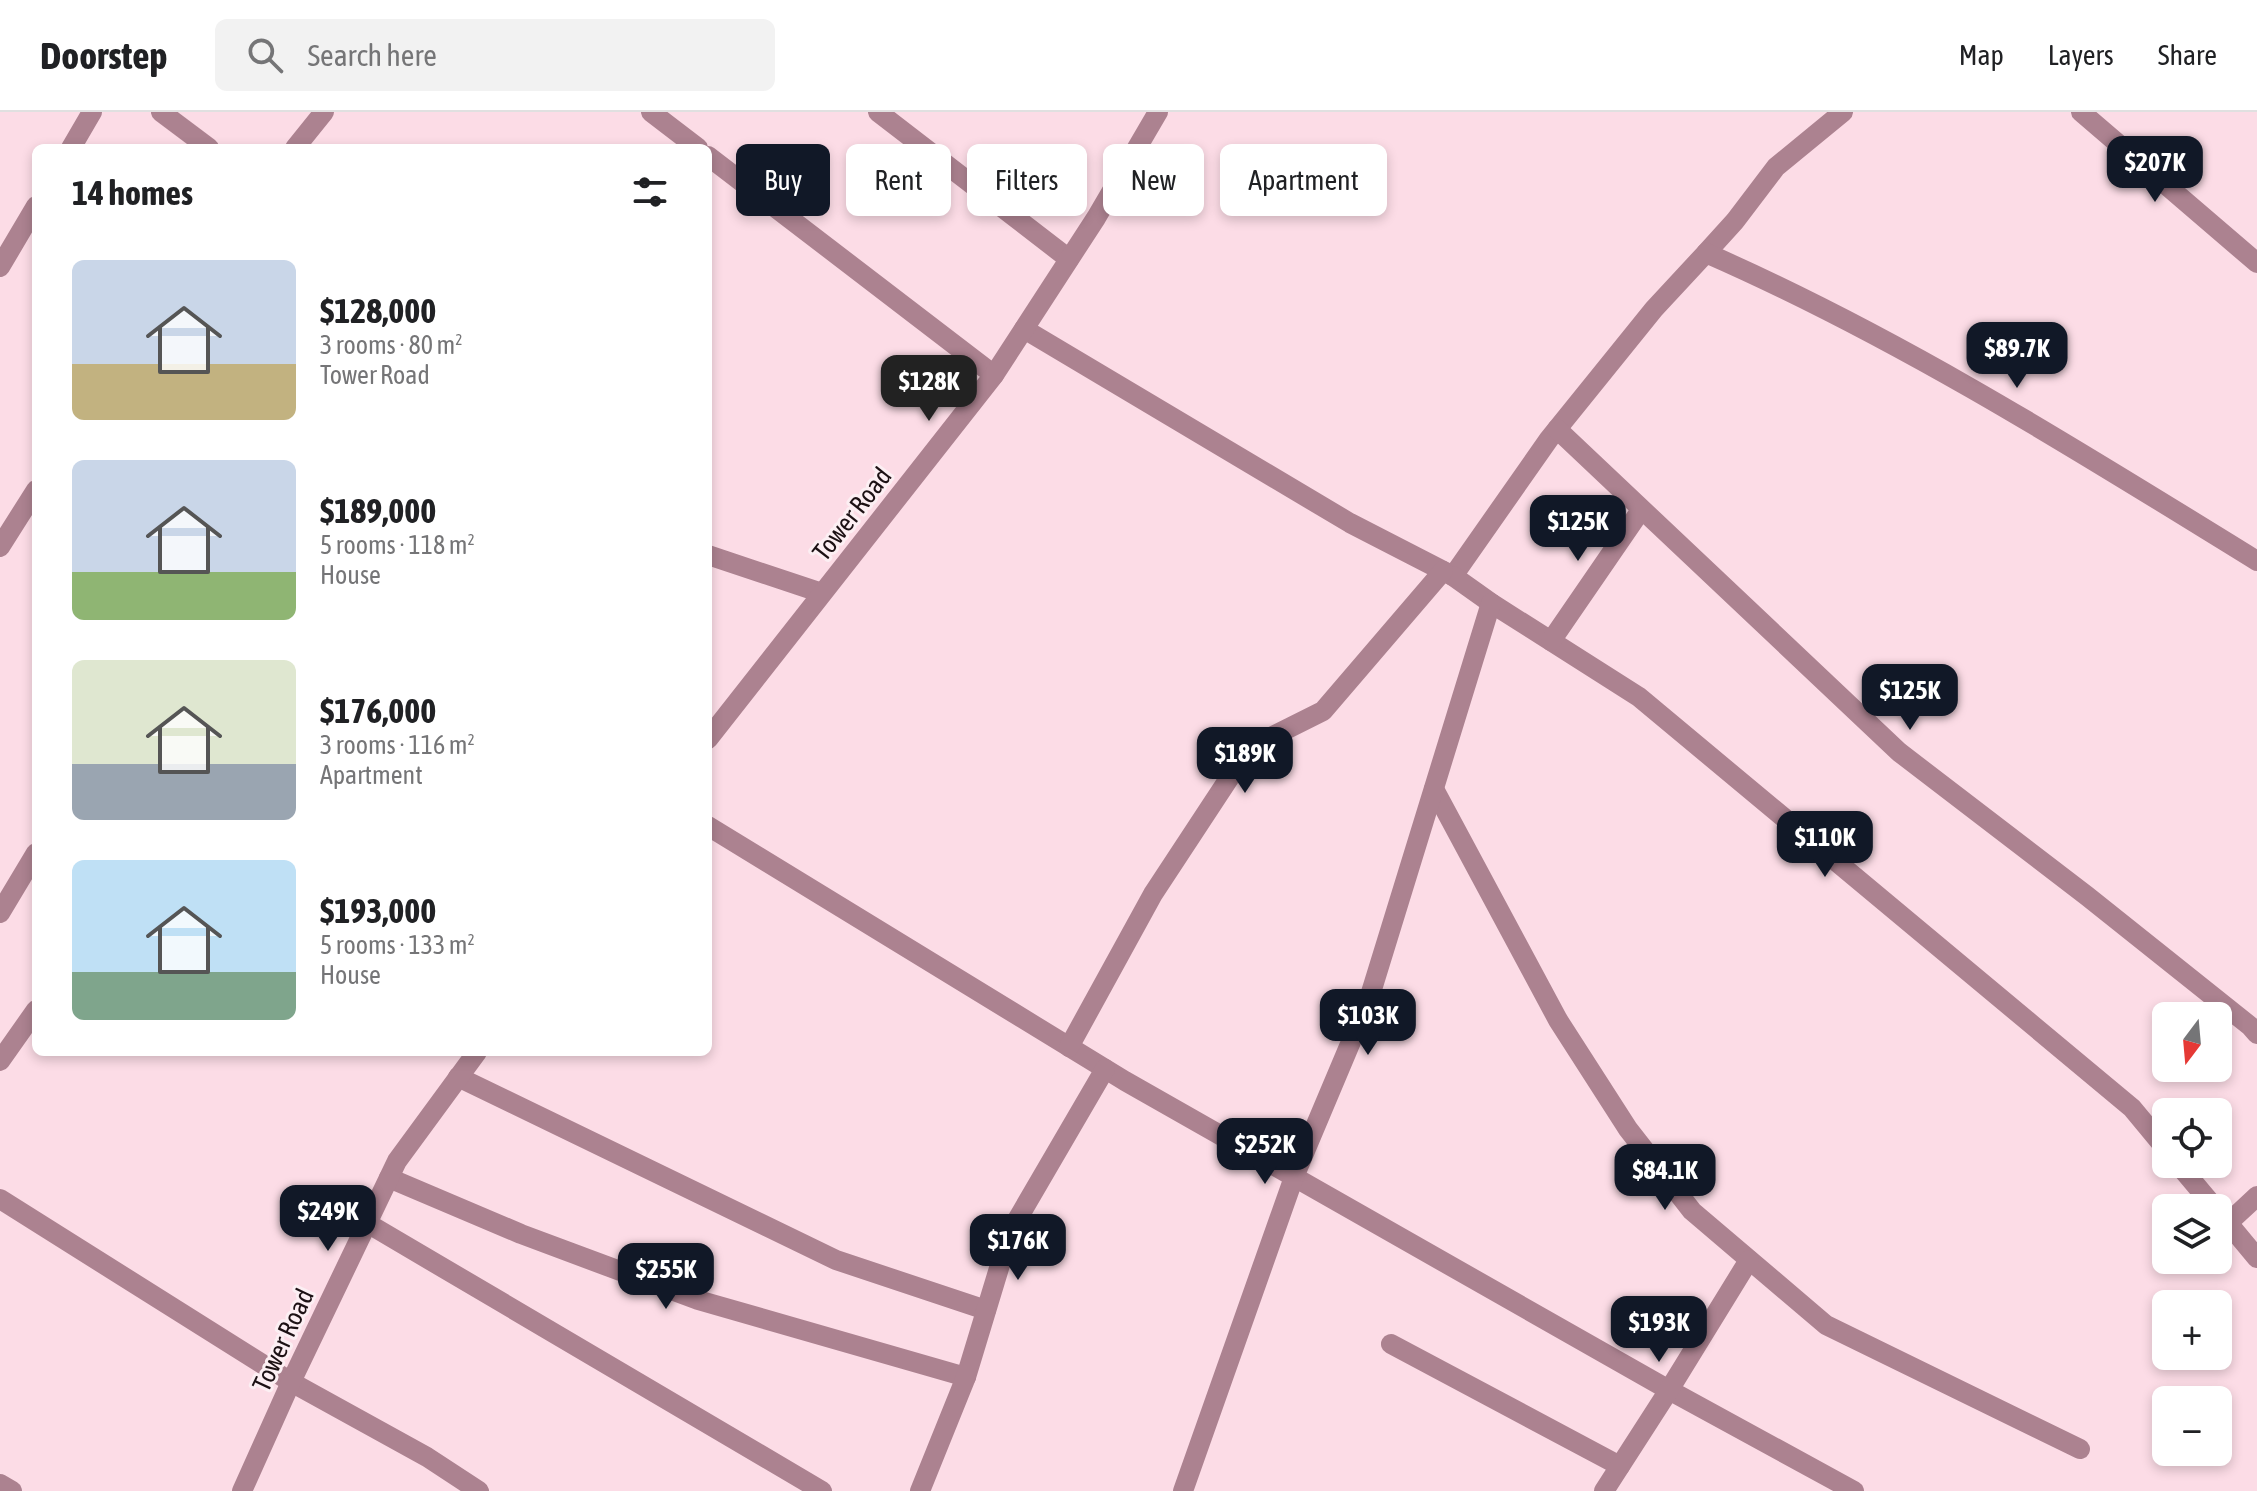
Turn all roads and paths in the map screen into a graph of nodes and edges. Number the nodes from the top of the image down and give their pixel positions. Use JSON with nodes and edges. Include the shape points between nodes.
{"nodes":[{"id":1,"x":92,"y":112,"type":"edge"},
{"id":2,"x":161,"y":112,"type":"edge"},
{"id":3,"x":324,"y":112,"type":"edge"},
{"id":4,"x":651,"y":112,"type":"edge"},
{"id":5,"x":878,"y":112,"type":"edge"},
{"id":6,"x":1158,"y":112,"type":"edge"},
{"id":7,"x":1843,"y":112,"type":"edge"},
{"id":8,"x":2081,"y":112,"type":"edge"},
{"id":9,"x":73,"y":144,"type":"edge"},
{"id":10,"x":204,"y":144,"type":"edge"},
{"id":11,"x":298,"y":144,"type":"edge"},
{"id":12,"x":693,"y":144,"type":"edge"},
{"id":13,"x":712,"y":159,"type":"edge"},
{"id":14,"x":32,"y":213,"type":"edge"},
{"id":15,"x":1706,"y":253,"type":"junction"},
{"id":16,"x":1069,"y":259,"type":"junction"},
{"id":17,"x":2257,"y":263,"type":"edge"},
{"id":18,"x":0,"y":267,"type":"edge"},
{"id":19,"x":1024,"y":329,"type":"junction"},
{"id":20,"x":994,"y":375,"type":"junction"},
{"id":21,"x":1557,"y":429,"type":"junction"},
{"id":22,"x":32,"y":496,"type":"edge"},
{"id":23,"x":1641,"y":510,"type":"junction"},
{"id":24,"x":0,"y":547,"type":"edge"},
{"id":25,"x":712,"y":556,"type":"edge"},
{"id":26,"x":2257,"y":561,"type":"edge"},
{"id":27,"x":1448,"y":573,"type":"junction"},
{"id":28,"x":822,"y":593,"type":"junction"},
{"id":29,"x":1491,"y":603,"type":"junction"},
{"id":30,"x":1551,"y":641,"type":"junction"},
{"id":31,"x":712,"y":734,"type":"edge"},
{"id":32,"x":1434,"y":789,"type":"junction"},
{"id":33,"x":712,"y":828,"type":"edge"},
{"id":34,"x":32,"y":860,"type":"edge"},
{"id":35,"x":0,"y":913,"type":"edge"},
{"id":36,"x":32,"y":1016,"type":"edge"},
{"id":37,"x":2257,"y":1034,"type":"edge"},
{"id":38,"x":1069,"y":1047,"type":"junction"},
{"id":39,"x":474,"y":1056,"type":"edge"},
{"id":40,"x":0,"y":1061,"type":"edge"},
{"id":41,"x":1105,"y":1069,"type":"junction"},
{"id":42,"x":458,"y":1077,"type":"junction"},
{"id":43,"x":2152,"y":1132,"type":"edge"},
{"id":44,"x":1294,"y":1177,"type":"junction"},
{"id":45,"x":389,"y":1178,"type":"junction"},
{"id":46,"x":2190,"y":1178,"type":"edge"},
{"id":47,"x":2203,"y":1194,"type":"edge"},
{"id":48,"x":2257,"y":1196,"type":"edge"},
{"id":49,"x":0,"y":1199,"type":"edge"},
{"id":50,"x":2232,"y":1208,"type":"edge"},
{"id":51,"x":367,"y":1223,"type":"junction"},
{"id":52,"x":2232,"y":1228,"type":"edge"},
{"id":53,"x":2257,"y":1258,"type":"edge"},
{"id":54,"x":1749,"y":1260,"type":"junction"},
{"id":55,"x":986,"y":1310,"type":"junction"},
{"id":56,"x":1391,"y":1344,"type":"dead end"},
{"id":57,"x":966,"y":1377,"type":"junction"},
{"id":58,"x":291,"y":1382,"type":"junction"},
{"id":59,"x":1669,"y":1390,"type":"junction"},
{"id":60,"x":2080,"y":1449,"type":"dead end"},
{"id":61,"x":1620,"y":1466,"type":"junction"},
{"id":62,"x":0,"y":1484,"type":"edge"},
{"id":63,"x":12,"y":1491,"type":"edge"},
{"id":64,"x":242,"y":1491,"type":"edge"},
{"id":65,"x":479,"y":1491,"type":"edge"},
{"id":66,"x":822,"y":1491,"type":"edge"},
{"id":67,"x":920,"y":1491,"type":"edge"},
{"id":68,"x":1183,"y":1491,"type":"edge"},
{"id":69,"x":1604,"y":1491,"type":"edge"},
{"id":70,"x":1854,"y":1491,"type":"edge"}],
"edges":[{"from":1,"to":9,"type":"street"},
{"from":2,"to":10,"type":"street"},
{"from":3,"to":11,"type":"street"},
{"from":4,"to":12,"type":"street"},
{"from":5,"to":16,"type":"street"},
{"from":6,"to":16,"type":"street","name":"Tower Road"},
{"from":7,"to":15,"type":"street","via":[[1776,167]]},
{"from":8,"to":17,"type":"street"},
{"from":13,"to":20,"type":"street"},
{"from":14,"to":18,"type":"street"},
{"from":15,"to":21,"type":"street"},
{"from":15,"to":26,"type":"street","via":[[1883,340],[2079,451]]},
{"from":16,"to":19,"type":"street","name":"Tower Road"},
{"from":19,"to":20,"type":"street","name":"Tower Road"},
{"from":19,"to":27,"type":"street","via":[[1350,523]]},
{"from":20,"to":28,"type":"street","name":"Tower Road"},
{"from":21,"to":23,"type":"street"},
{"from":21,"to":27,"type":"street"},
{"from":22,"to":24,"type":"street"},
{"from":23,"to":30,"type":"street"},
{"from":23,"to":37,"type":"street","via":[[1899,752]]},
{"from":25,"to":28,"type":"street"},
{"from":27,"to":29,"type":"street"},
{"from":27,"to":38,"type":"street","via":[[1323,711],[1249,748],[1153,894]]},
{"from":28,"to":31,"type":"street","name":"Tower Road"},
{"from":29,"to":30,"type":"street"},
{"from":29,"to":32,"type":"street"},
{"from":30,"to":43,"type":"street","via":[[1639,697],[2132,1108]]},
{"from":32,"to":44,"type":"street","via":[[1369,999]]},
{"from":32,"to":54,"type":"street","via":[[1558,1020],[1628,1129],[1692,1211]]},
{"from":33,"to":38,"type":"street"},
{"from":34,"to":35,"type":"street"},
{"from":36,"to":40,"type":"street"},
{"from":38,"to":41,"type":"street"},
{"from":39,"to":42,"type":"street","name":"Tower Road"},
{"from":41,"to":44,"type":"street"},
{"from":41,"to":55,"type":"street","via":[[1010,1232]]},
{"from":42,"to":45,"type":"street","name":"Tower Road"},
{"from":42,"to":55,"type":"street","via":[[836,1260]]},
{"from":44,"to":59,"type":"street"},
{"from":44,"to":68,"type":"street"},
{"from":45,"to":51,"type":"street","name":"Tower Road"},
{"from":45,"to":57,"type":"street","via":[[698,1300]]},
{"from":46,"to":47,"type":"street"},
{"from":48,"to":50,"type":"street"},
{"from":49,"to":58,"type":"street"},
{"from":51,"to":58,"type":"street","name":"Tower Road"},
{"from":51,"to":66,"type":"street"},
{"from":52,"to":53,"type":"street"},
{"from":54,"to":59,"type":"street"},
{"from":54,"to":60,"type":"street","via":[[1826,1325]]},
{"from":55,"to":57,"type":"street"},
{"from":56,"to":61,"type":"street"},
{"from":57,"to":67,"type":"street"},
{"from":58,"to":64,"type":"street","name":"Tower Road"},
{"from":58,"to":65,"type":"street"},
{"from":59,"to":61,"type":"street"},
{"from":59,"to":70,"type":"street"},
{"from":61,"to":69,"type":"street"},
{"from":62,"to":63,"type":"street"}]}
